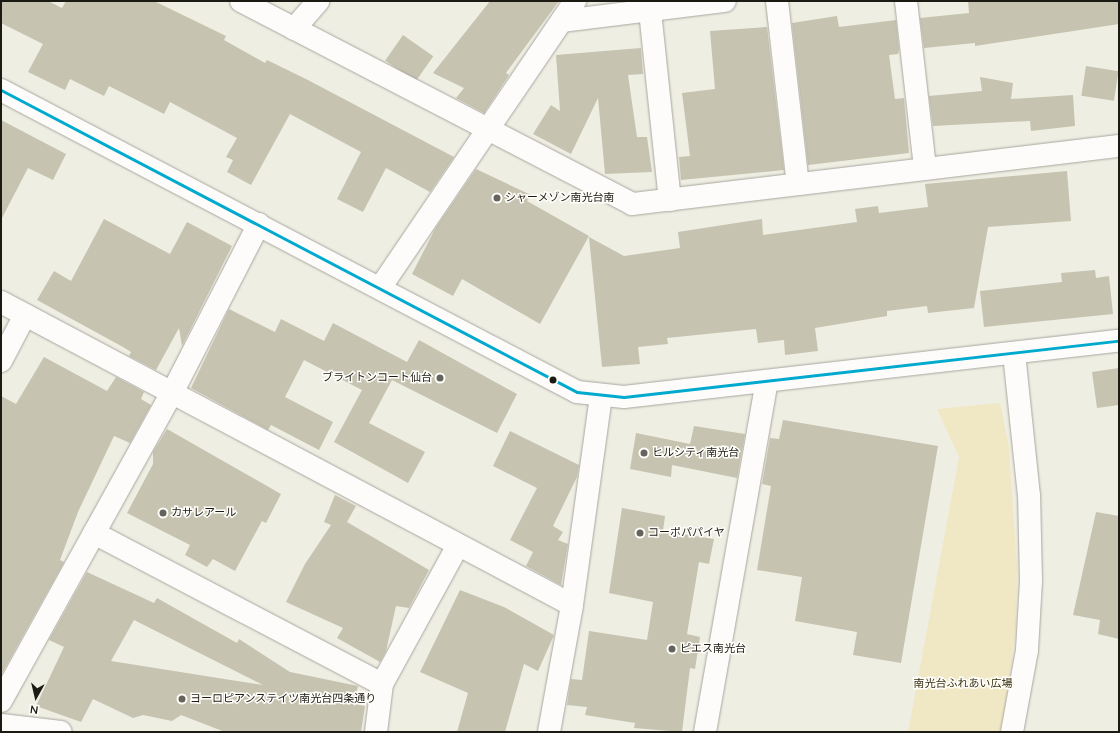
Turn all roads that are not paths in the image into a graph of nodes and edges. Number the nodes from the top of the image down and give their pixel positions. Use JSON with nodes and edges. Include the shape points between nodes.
{"nodes":[{"id":1,"x":241,"y":1,"type":"edge"},
{"id":2,"x":318,"y":1,"type":"edge"},
{"id":3,"x":575,"y":1,"type":"edge"},
{"id":4,"x":725,"y":1,"type":"edge"},
{"id":5,"x":777,"y":1,"type":"edge"},
{"id":6,"x":906,"y":1,"type":"edge"},
{"id":7,"x":650,"y":11,"type":"junction"},
{"id":8,"x":562,"y":20,"type":"junction"},
{"id":9,"x":294,"y":29,"type":"junction"},
{"id":10,"x":1,"y":90,"type":"edge"},
{"id":11,"x":487,"y":130,"type":"junction"},
{"id":12,"x":1119,"y":146,"type":"edge"},
{"id":13,"x":925,"y":169,"type":"junction"},
{"id":14,"x":798,"y":184,"type":"junction"},
{"id":15,"x":670,"y":200,"type":"junction"},
{"id":16,"x":259,"y":224,"type":"junction"},
{"id":17,"x":380,"y":288,"type":"junction"},
{"id":18,"x":1,"y":302,"type":"edge"},
{"id":19,"x":25,"y":315,"type":"junction"},
{"id":20,"x":1119,"y":341,"type":"edge"},
{"id":21,"x":1014,"y":354,"type":"junction"},
{"id":22,"x":1,"y":361,"type":"edge"},
{"id":23,"x":767,"y":381,"type":"junction"},
{"id":24,"x":172,"y":393,"type":"junction"},
{"id":25,"x":601,"y":397,"type":"junction"},
{"id":26,"x":94,"y":533,"type":"junction"},
{"id":27,"x":458,"y":545,"type":"junction"},
{"id":28,"x":572,"y":605,"type":"junction"},
{"id":29,"x":382,"y":684,"type":"junction"},
{"id":30,"x":1,"y":701,"type":"edge"},
{"id":31,"x":1,"y":725,"type":"edge"},
{"id":32,"x":61,"y":732,"type":"edge"},
{"id":33,"x":376,"y":732,"type":"edge"},
{"id":34,"x":549,"y":732,"type":"edge"},
{"id":35,"x":705,"y":732,"type":"edge"},
{"id":36,"x":1012,"y":732,"type":"edge"}],
"edges":[{"from":1,"to":9,"type":"street"},
{"from":2,"to":9,"type":"street"},
{"from":3,"to":8,"type":"street"},
{"from":4,"to":7,"type":"street"},
{"from":5,"to":14,"type":"street"},
{"from":6,"to":13,"type":"street"},
{"from":7,"to":8,"type":"street"},
{"from":7,"to":15,"type":"street"},
{"from":8,"to":11,"type":"street"},
{"from":9,"to":11,"type":"street"},
{"from":10,"to":16,"type":"street"},
{"from":11,"to":15,"type":"street","via":[[632,204]]},
{"from":11,"to":17,"type":"street"},
{"from":12,"to":13,"type":"street"},
{"from":13,"to":14,"type":"street"},
{"from":14,"to":15,"type":"street"},
{"from":16,"to":17,"type":"street"},
{"from":16,"to":24,"type":"street"},
{"from":17,"to":25,"type":"street","via":[[577,392]]},
{"from":18,"to":19,"type":"street"},
{"from":19,"to":22,"type":"street"},
{"from":19,"to":24,"type":"street"},
{"from":20,"to":21,"type":"street"},
{"from":21,"to":23,"type":"street"},
{"from":21,"to":36,"type":"street","via":[[1029,496],[1031,581],[1027,650]]},
{"from":23,"to":25,"type":"street"},
{"from":23,"to":35,"type":"street"},
{"from":24,"to":26,"type":"street"},
{"from":24,"to":27,"type":"street"},
{"from":25,"to":28,"type":"street"},
{"from":26,"to":29,"type":"street"},
{"from":26,"to":30,"type":"street"},
{"from":27,"to":28,"type":"street"},
{"from":27,"to":29,"type":"street"},
{"from":28,"to":34,"type":"street"},
{"from":29,"to":33,"type":"street"},
{"from":31,"to":32,"type":"street"}]}
